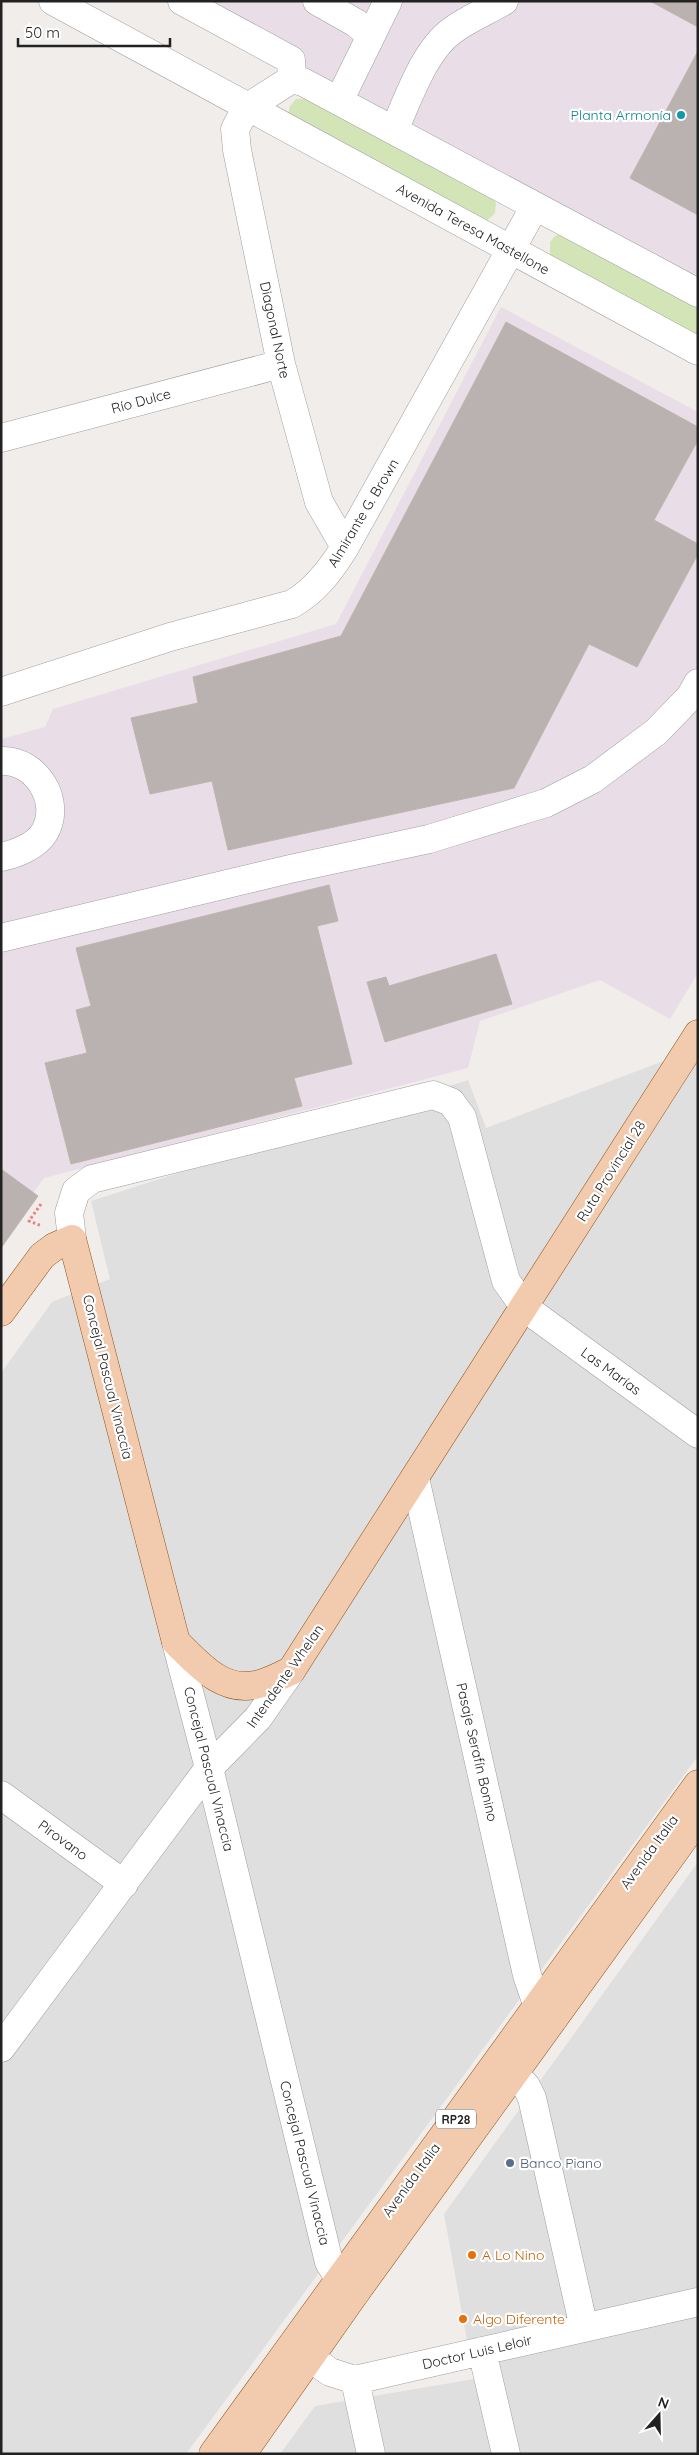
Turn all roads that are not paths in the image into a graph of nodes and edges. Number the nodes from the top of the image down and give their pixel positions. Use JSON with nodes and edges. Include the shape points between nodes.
{"nodes":[{"id":1,"x":53,"y":1,"type":"edge"},
{"id":2,"x":182,"y":1,"type":"edge"},
{"id":3,"x":388,"y":1,"type":"edge"},
{"id":4,"x":504,"y":1,"type":"edge"},
{"id":5,"x":328,"y":4,"type":"edge"},
{"id":6,"x":370,"y":35,"type":"junction"},
{"id":7,"x":292,"y":79,"type":"junction"},
{"id":8,"x":339,"y":101,"type":"junction"},
{"id":9,"x":248,"y":107,"type":"junction"},
{"id":10,"x":394,"y":130,"type":"junction"},
{"id":11,"x":535,"y":206,"type":"junction"},
{"id":12,"x":512,"y":250,"type":"junction"},
{"id":13,"x":698,"y":293,"type":"edge"},
{"id":14,"x":698,"y":351,"type":"edge"},
{"id":15,"x":281,"y":364,"type":"junction"},
{"id":16,"x":1,"y":438,"type":"edge"},
{"id":17,"x":345,"y":548,"type":"junction"},
{"id":18,"x":698,"y":683,"type":"edge"},
{"id":19,"x":1,"y":692,"type":"edge"},
{"id":20,"x":1,"y":761,"type":"edge"},
{"id":21,"x":1,"y":857,"type":"edge"},
{"id":22,"x":1,"y":938,"type":"edge"},
{"id":23,"x":694,"y":1048,"type":"edge"},
{"id":24,"x":72,"y":1239,"type":"junction"},
{"id":25,"x":524,"y":1308,"type":"junction"},
{"id":26,"x":1,"y":1312,"type":"edge"},
{"id":27,"x":698,"y":1434,"type":"edge"},
{"id":28,"x":415,"y":1478,"type":"junction"},
{"id":29,"x":176,"y":1642,"type":"junction"},
{"id":30,"x":291,"y":1671,"type":"junction"},
{"id":31,"x":209,"y":1768,"type":"junction"},
{"id":32,"x":698,"y":1784,"type":"edge"},
{"id":33,"x":1,"y":1795,"type":"edge"},
{"id":34,"x":698,"y":1819,"type":"edge"},
{"id":35,"x":124,"y":1884,"type":"junction"},
{"id":36,"x":546,"y":2012,"type":"junction"},
{"id":37,"x":1,"y":2048,"type":"edge"},
{"id":38,"x":507,"y":2067,"type":"junction"},
{"id":39,"x":347,"y":2285,"type":"junction"},
{"id":40,"x":698,"y":2302,"type":"edge"},
{"id":41,"x":584,"y":2328,"type":"junction"},
{"id":42,"x":482,"y":2351,"type":"junction"},
{"id":43,"x":301,"y":2353,"type":"junction"},
{"id":44,"x":355,"y":2380,"type":"junction"},
{"id":45,"x":213,"y":2454,"type":"edge"},
{"id":46,"x":242,"y":2454,"type":"edge"},
{"id":47,"x":371,"y":2454,"type":"edge"},
{"id":48,"x":506,"y":2454,"type":"edge"}],
"edges":[{"from":1,"to":9,"type":"street","name":"Avenida Teresa Mastellone"},
{"from":2,"to":7,"type":"street","via":[[291,60]]},
{"from":3,"to":6,"type":"street"},
{"from":4,"to":10,"type":"street","via":[[451,31],[435,47]]},
{"from":5,"to":6,"type":"street"},
{"from":6,"to":8,"type":"street"},
{"from":7,"to":8,"type":"street"},
{"from":7,"to":9,"type":"street"},
{"from":8,"to":10,"type":"street"},
{"from":9,"to":12,"type":"street","name":"Avenida Teresa Mastellone"},
{"from":9,"to":15,"type":"street","name":"Diagonal Norte","via":[[234,129]]},
{"from":10,"to":11,"type":"street"},
{"from":11,"to":12,"type":"street","name":"Almirante G. Brown"},
{"from":11,"to":13,"type":"street"},
{"from":12,"to":14,"type":"street","name":"Avenida Teresa Mastellone"},
{"from":12,"to":17,"type":"street","name":"Almirante G. Brown"},
{"from":15,"to":16,"type":"street","name":"Río Dulce"},
{"from":15,"to":17,"type":"street","name":"Diagonal Norte","via":[[319,502]]},
{"from":17,"to":19,"type":"street","name":"Almirante G. Brown","via":[[320,582],[292,604],[170,637]]},
{"from":18,"to":22,"type":"street","via":[[690,697],[656,732],[593,779],[546,803],[429,839],[290,868]]},
{"from":20,"to":21,"type":"street","via":[[12,760],[32,770],[44,784],[50,816],[44,833],[32,844]]},
{"from":23,"to":25,"type":"main road","name":"Ruta Provincial 28"},
{"from":24,"to":25,"type":"street","via":[[69,1213],[76,1191],[92,1179],[432,1095],[451,1102],[462,1117],[506,1281]]},
{"from":24,"to":26,"type":"main road","via":[[54,1246],[42,1256]]},
{"from":24,"to":29,"type":"main road","name":"Concejal Pascual Vinaccia"},
{"from":25,"to":27,"type":"street","name":"Las Marías"},
{"from":25,"to":28,"type":"main road","name":"Intendente Whelan"},
{"from":28,"to":30,"type":"main road","name":"Intendente Whelan"},
{"from":28,"to":36,"type":"street","name":"Pasaje Serafín Bonino","via":[[527,1975]]},
{"from":29,"to":30,"type":"main road","via":[[217,1679],[235,1685],[254,1685]]},
{"from":29,"to":31,"type":"street","name":"Concejal Pascual Vinaccia"},
{"from":30,"to":31,"type":"street","name":"Intendente Whelan","via":[[258,1718]]},
{"from":31,"to":35,"type":"street","name":"Intendente Whelan"},
{"from":31,"to":39,"type":"street","name":"Concejal Pascual Vinaccia","via":[[329,2262]]},
{"from":32,"to":36,"type":"main road","name":"Avenida Italia","number":"RP28"},
{"from":33,"to":35,"type":"street","name":"Pirovano"},
{"from":34,"to":36,"type":"main road","name":"Avenida Italia","number":"RP28"},
{"from":35,"to":37,"type":"street","name":"Intendente Whelan"},
{"from":36,"to":38,"type":"main road","name":"Avenida Italia","number":"RP28"},
{"from":38,"to":39,"type":"main road","name":"Avenida Italia","number":"RP28"},
{"from":38,"to":41,"type":"street","via":[[526,2086],[532,2098]]},
{"from":39,"to":43,"type":"main road","name":"Avenida Italia","number":"RP28"},
{"from":40,"to":41,"type":"street","name":"Doctor Luis Leloir"},
{"from":41,"to":42,"type":"street","name":"Doctor Luis Leloir"},
{"from":42,"to":44,"type":"street","name":"Doctor Luis Leloir"},
{"from":42,"to":48,"type":"street"},
{"from":43,"to":44,"type":"street","via":[[330,2372]]},
{"from":43,"to":45,"type":"main road","name":"Avenida Italia","number":"RP28"},
{"from":43,"to":46,"type":"main road","name":"Avenida Italia","number":"RP28"},
{"from":44,"to":47,"type":"street"}]}
